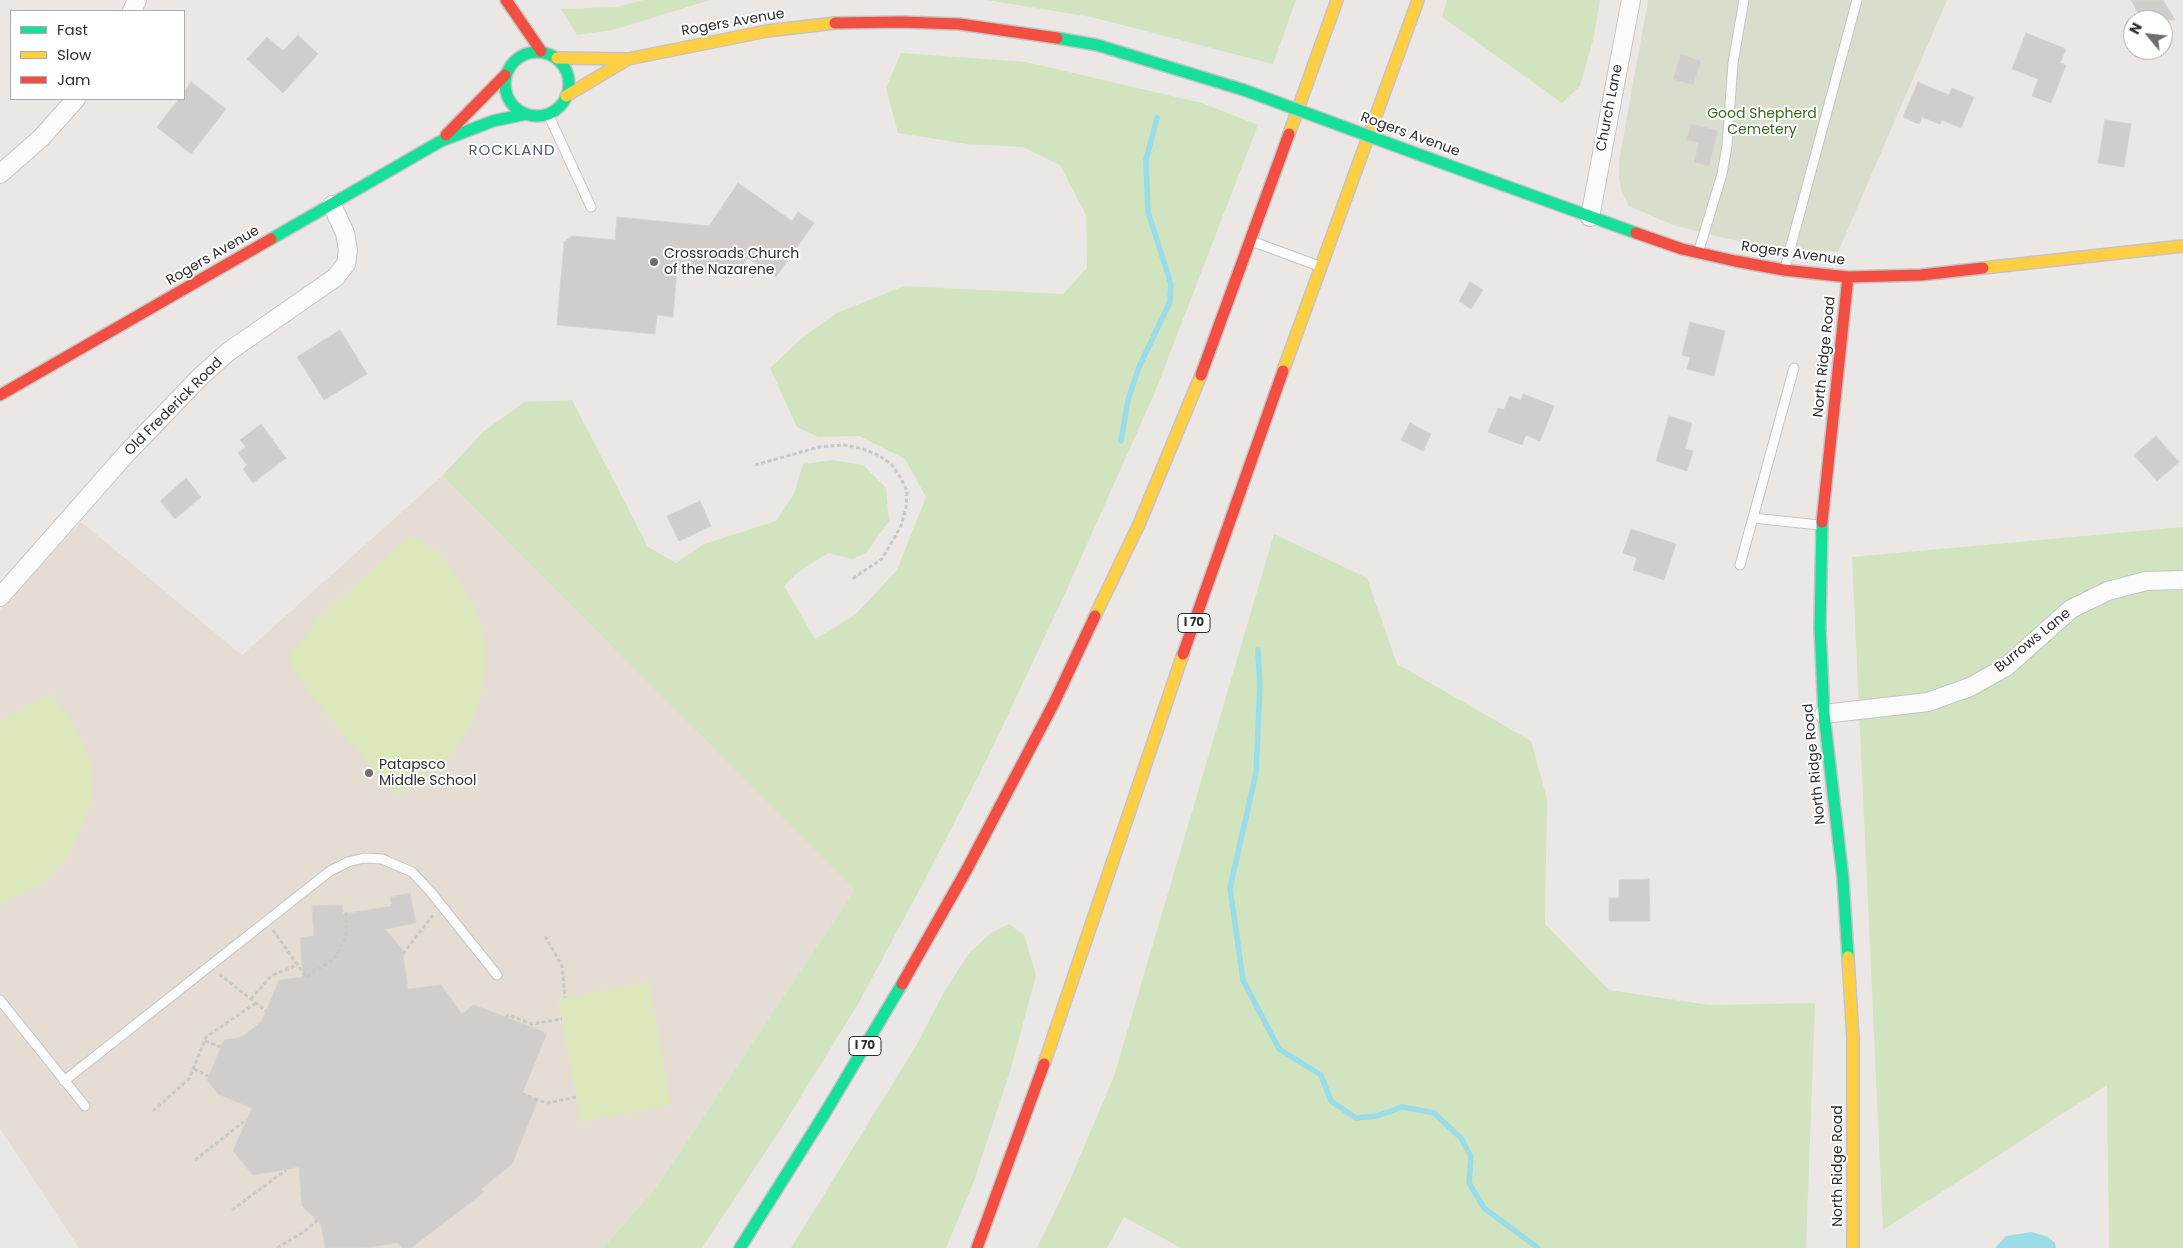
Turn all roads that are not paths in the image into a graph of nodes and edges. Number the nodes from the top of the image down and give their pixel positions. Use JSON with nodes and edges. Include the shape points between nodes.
{"nodes":[{"id":1,"x":506,"y":0,"type":"edge"},
{"id":2,"x":1337,"y":0,"type":"edge"},
{"id":3,"x":1418,"y":0,"type":"edge"},
{"id":4,"x":1631,"y":0,"type":"edge"},
{"id":5,"x":1744,"y":0,"type":"edge"},
{"id":6,"x":1857,"y":0,"type":"edge"},
{"id":7,"x":511,"y":30,"type":"dead end"},
{"id":8,"x":541,"y":51,"type":"junction"},
{"id":9,"x":557,"y":58,"type":"junction"},
{"id":10,"x":628,"y":59,"type":"junction"},
{"id":11,"x":505,"y":75,"type":"junction"},
{"id":12,"x":566,"y":96,"type":"junction"},
{"id":13,"x":75,"y":100,"type":"edge"},
{"id":14,"x":526,"y":114,"type":"junction"},
{"id":15,"x":548,"y":114,"type":"junction"},
{"id":16,"x":441,"y":141,"type":"junction"},
{"id":17,"x":0,"y":174,"type":"edge"},
{"id":18,"x":332,"y":205,"type":"junction"},
{"id":19,"x":591,"y":207,"type":"dead end"},
{"id":20,"x":1590,"y":217,"type":"junction"},
{"id":21,"x":1252,"y":241,"type":"junction"},
{"id":22,"x":2183,"y":246,"type":"edge"},
{"id":23,"x":1698,"y":252,"type":"junction"},
{"id":24,"x":1321,"y":266,"type":"junction"},
{"id":25,"x":1784,"y":270,"type":"junction"},
{"id":26,"x":1848,"y":277,"type":"junction"},
{"id":27,"x":1794,"y":368,"type":"dead end"},
{"id":28,"x":0,"y":395,"type":"edge"},
{"id":29,"x":1753,"y":518,"type":"junction"},
{"id":30,"x":1822,"y":525,"type":"junction"},
{"id":31,"x":1740,"y":565,"type":"dead end"},
{"id":32,"x":2183,"y":580,"type":"edge"},
{"id":33,"x":0,"y":597,"type":"edge"},
{"id":34,"x":1824,"y":714,"type":"junction"},
{"id":35,"x":497,"y":975,"type":"dead end"},
{"id":36,"x":0,"y":1000,"type":"edge"},
{"id":37,"x":64,"y":1081,"type":"junction"},
{"id":38,"x":85,"y":1106,"type":"dead end"},
{"id":39,"x":740,"y":1248,"type":"edge"},
{"id":40,"x":977,"y":1248,"type":"edge"},
{"id":41,"x":1853,"y":1248,"type":"edge"}],
"edges":[{"from":1,"to":7,"type":"main road"},
{"from":1,"to":8,"type":"main road"},
{"from":2,"to":21,"type":"main road","number":"I 70"},
{"from":3,"to":24,"type":"main road","number":"I 70"},
{"from":4,"to":20,"type":"street","name":"Church Lane"},
{"from":5,"to":23,"type":"lane","via":[[1733,64],[1722,174]]},
{"from":6,"to":25,"type":"lane"},
{"from":8,"to":9,"type":"main road"},
{"from":8,"to":11,"type":"main road","via":[[514,54]]},
{"from":9,"to":10,"type":"main road","name":"Rogers Avenue"},
{"from":9,"to":12,"type":"main road","via":[[567,72],[569,88]]},
{"from":10,"to":12,"type":"main road","name":"Rogers Avenue"},
{"from":10,"to":20,"type":"main road","name":"Rogers Avenue","bridge":true,"via":[[758,33],[836,23],[959,24],[1033,33],[1096,45],[1244,90]]},
{"from":11,"to":14,"type":"main road","via":[[508,99]]},
{"from":11,"to":16,"type":"main road","name":"Rogers Avenue"},
{"from":12,"to":15,"type":"main road","via":[[556,110]]},
{"from":13,"to":17,"type":"street","via":[[41,138]]},
{"from":14,"to":15,"type":"main road"},
{"from":14,"to":16,"type":"main road","name":"Rogers Avenue","via":[[493,121]]},
{"from":15,"to":19,"type":"lane"},
{"from":16,"to":18,"type":"main road","name":"Rogers Avenue"},
{"from":18,"to":28,"type":"main road","name":"Rogers Avenue"},
{"from":18,"to":33,"type":"street","name":"Old Frederick Road","via":[[345,233],[348,250],[346,264],[336,277],[228,352],[201,376]]},
{"from":20,"to":23,"type":"main road","name":"Rogers Avenue"},
{"from":21,"to":24,"type":"lane"},
{"from":21,"to":39,"type":"main road","number":"I 70","via":[[1140,522],[1054,703],[904,981]]},
{"from":22,"to":26,"type":"main road","name":"Rogers Avenue","via":[[1921,275]]},
{"from":23,"to":25,"type":"main road","name":"Rogers Avenue"},
{"from":24,"to":40,"type":"main road","number":"I 70","via":[[1219,548],[1028,1112]]},
{"from":25,"to":26,"type":"main road","name":"Rogers Avenue"},
{"from":26,"to":30,"type":"main road","name":"North Ridge Road"},
{"from":27,"to":29,"type":"lane"},
{"from":29,"to":30,"type":"lane"},
{"from":29,"to":31,"type":"lane"},
{"from":30,"to":34,"type":"main road","name":"North Ridge Road","via":[[1820,628]]},
{"from":32,"to":34,"type":"street","name":"Burrows Lane","via":[[2146,581],[2108,591],[2071,610],[2006,667],[1970,687],[1928,702]]},
{"from":34,"to":41,"type":"main road","name":"North Ridge Road","via":[[1843,879],[1853,1039]]},
{"from":35,"to":37,"type":"lane","via":[[412,872],[382,859],[364,858],[330,871]]},
{"from":36,"to":37,"type":"lane"},
{"from":37,"to":38,"type":"lane"}]}
